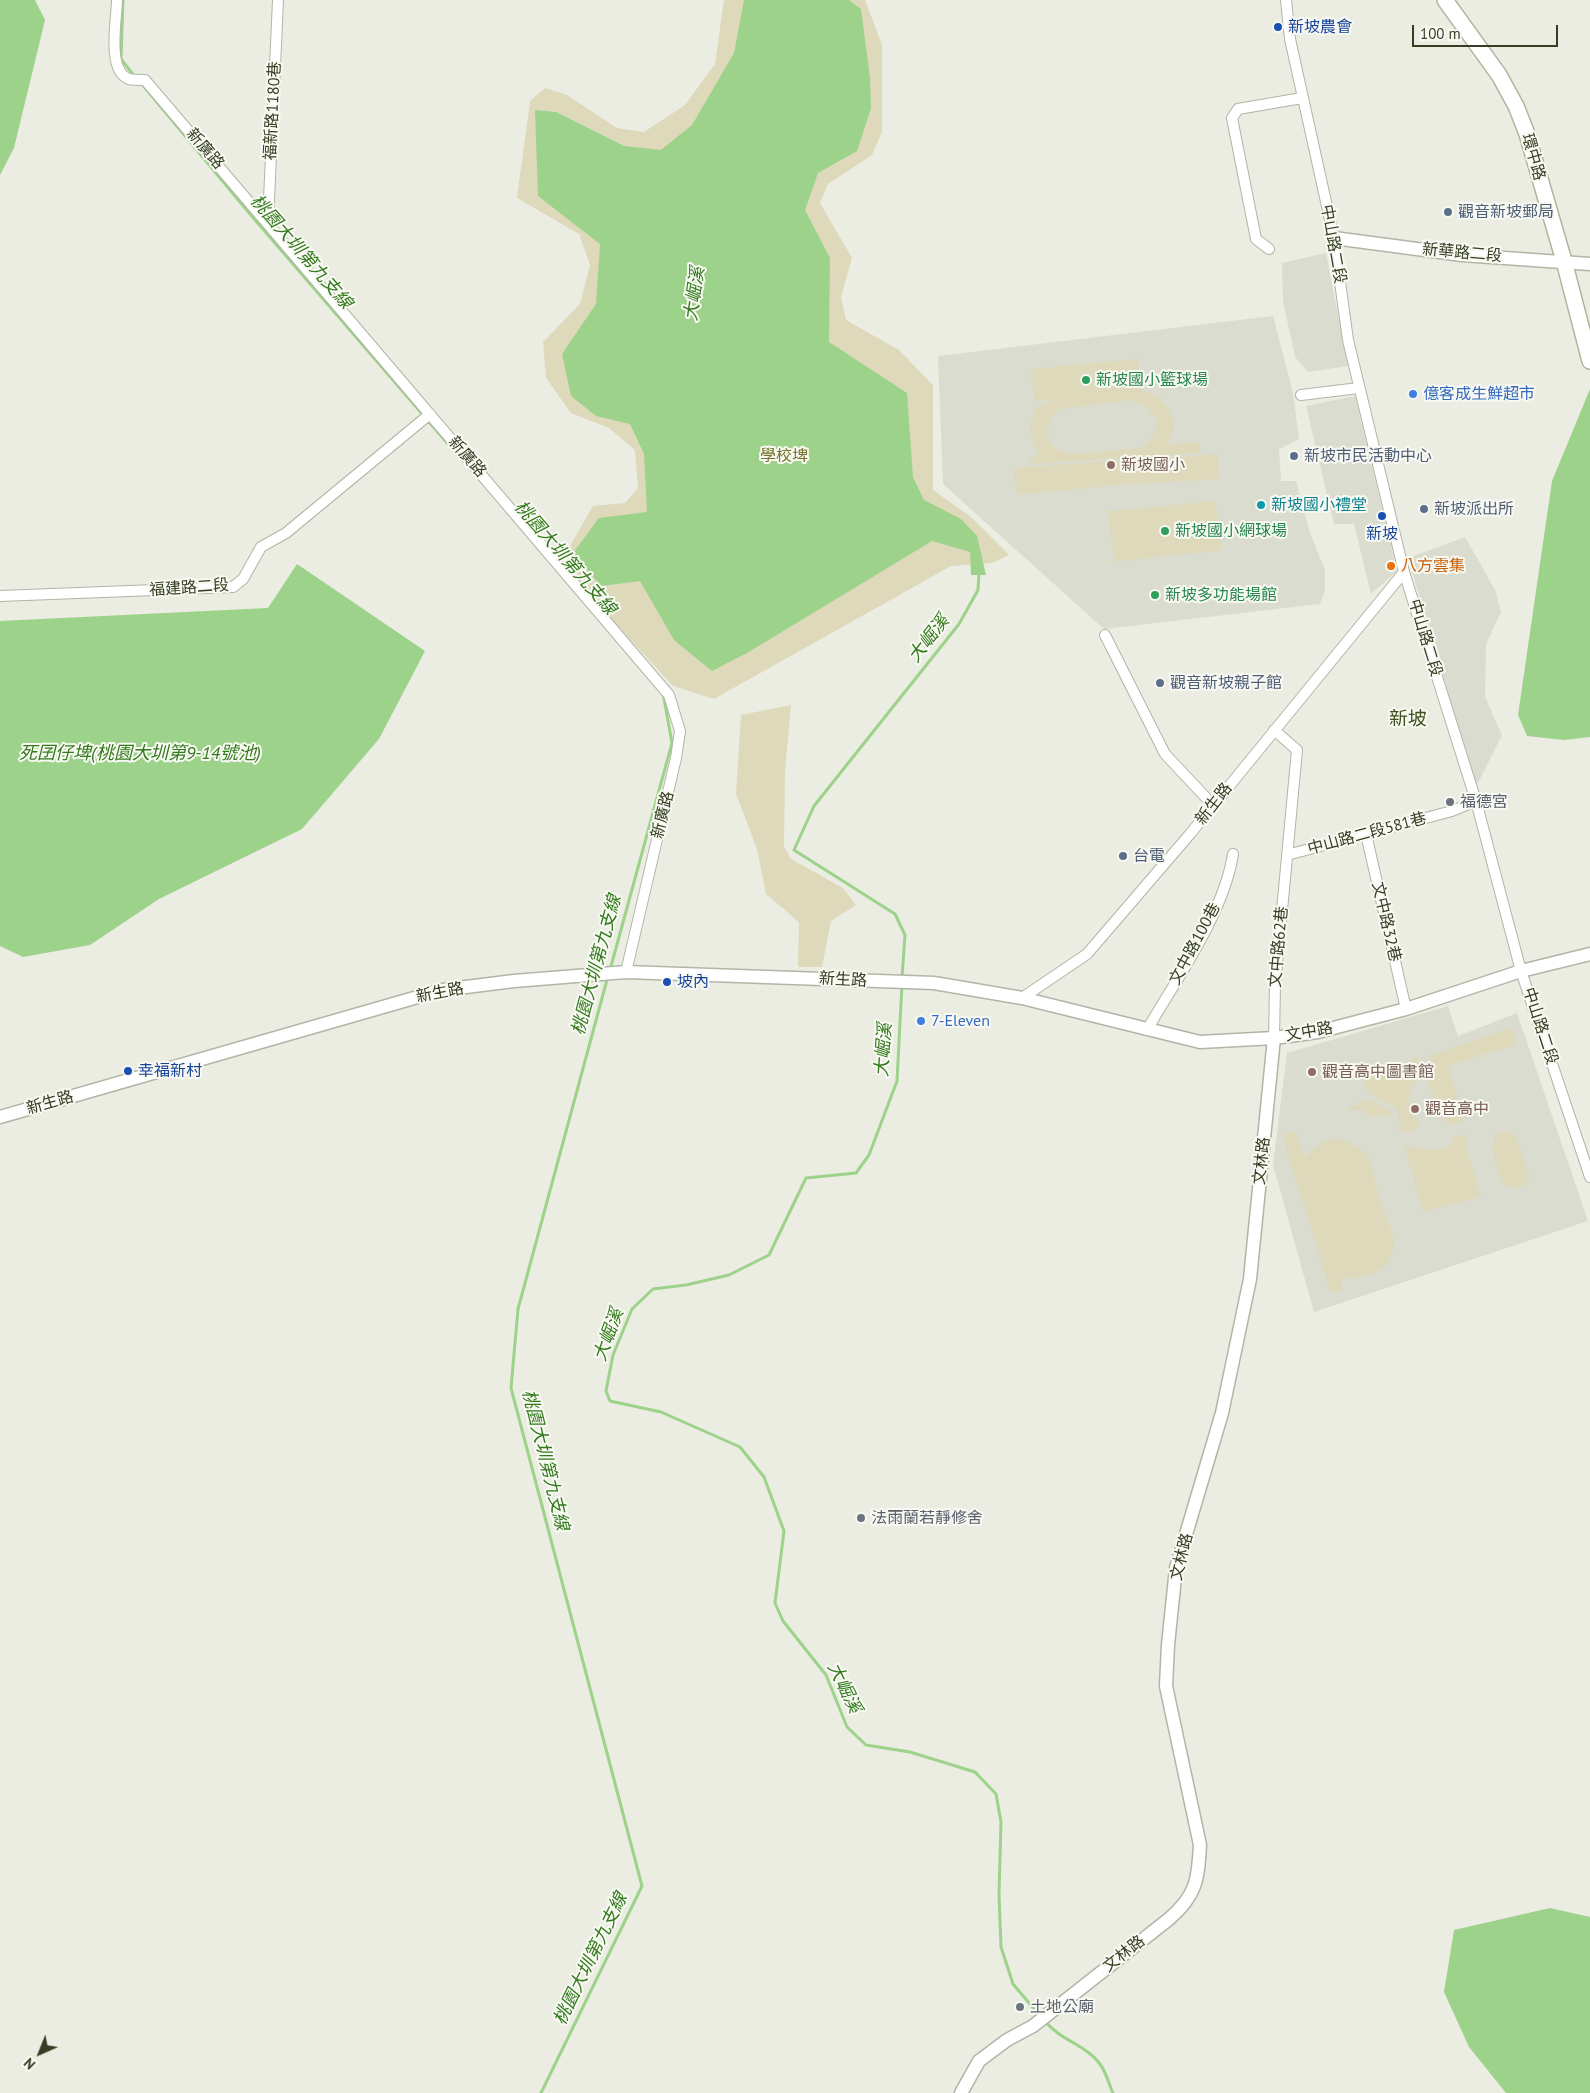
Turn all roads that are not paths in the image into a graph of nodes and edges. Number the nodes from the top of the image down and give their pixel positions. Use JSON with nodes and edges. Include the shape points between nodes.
{"nodes":[{"id":1,"x":117,"y":0,"type":"edge"},
{"id":2,"x":278,"y":0,"type":"edge"},
{"id":3,"x":1286,"y":0,"type":"edge"},
{"id":4,"x":1445,"y":0,"type":"edge"},
{"id":5,"x":1302,"y":98,"type":"junction"},
{"id":6,"x":268,"y":222,"type":"junction"},
{"id":7,"x":1334,"y":238,"type":"junction"},
{"id":8,"x":1269,"y":249,"type":"dead end"},
{"id":9,"x":1564,"y":261,"type":"junction"},
{"id":10,"x":1590,"y":264,"type":"edge"},
{"id":11,"x":1589,"y":358,"type":"edge"},
{"id":12,"x":1359,"y":388,"type":"junction"},
{"id":13,"x":1301,"y":395,"type":"dead end"},
{"id":14,"x":430,"y":414,"type":"junction"},
{"id":15,"x":1404,"y":572,"type":"junction"},
{"id":16,"x":0,"y":596,"type":"edge"},
{"id":17,"x":1106,"y":636,"type":"dead end"},
{"id":18,"x":1274,"y":730,"type":"junction"},
{"id":19,"x":1476,"y":802,"type":"junction"},
{"id":20,"x":1212,"y":804,"type":"junction"},
{"id":21,"x":1366,"y":834,"type":"junction"},
{"id":22,"x":1233,"y":854,"type":"dead end"},
{"id":23,"x":1287,"y":855,"type":"junction"},
{"id":24,"x":1590,"y":954,"type":"edge"},
{"id":25,"x":1521,"y":971,"type":"junction"},
{"id":26,"x":626,"y":972,"type":"junction"},
{"id":27,"x":1022,"y":998,"type":"junction"},
{"id":28,"x":1406,"y":1010,"type":"junction"},
{"id":29,"x":1148,"y":1030,"type":"junction"},
{"id":30,"x":1274,"y":1038,"type":"junction"},
{"id":31,"x":0,"y":1117,"type":"edge"},
{"id":32,"x":1590,"y":1176,"type":"edge"},
{"id":33,"x":961,"y":2093,"type":"edge"}],
"edges":[{"from":1,"to":6,"type":"street","name":"新廣路","via":[[113,43],[119,70],[128,78],[145,80]]},
{"from":2,"to":6,"type":"street","name":"福新路1180巷"},
{"from":3,"to":5,"type":"street","name":"中山路二段"},
{"from":4,"to":9,"type":"main road","name":"環中路","via":[[1499,75],[1516,106]]},
{"from":5,"to":7,"type":"street","name":"中山路二段"},
{"from":5,"to":8,"type":"street","via":[[1238,109],[1232,118],[1256,239]]},
{"from":6,"to":14,"type":"street","name":"新廣路"},
{"from":7,"to":9,"type":"street","name":"新華路二段","via":[[1462,255]]},
{"from":7,"to":12,"type":"street","name":"中山路二段","via":[[1348,340]]},
{"from":9,"to":10,"type":"street","name":"新華路二段"},
{"from":9,"to":11,"type":"main road","name":"環中路"},
{"from":12,"to":13,"type":"street"},
{"from":12,"to":15,"type":"street","name":"中山路二段"},
{"from":14,"to":16,"type":"street","name":"福建路二段","via":[[297,525],[261,547],[243,579],[233,588]]},
{"from":14,"to":26,"type":"street","name":"新廣路","via":[[669,695],[680,731],[676,758]]},
{"from":15,"to":18,"type":"street","name":"新生路"},
{"from":15,"to":19,"type":"street","name":"中山路二段"},
{"from":17,"to":20,"type":"street","via":[[1165,754]]},
{"from":18,"to":20,"type":"street","name":"新生路"},
{"from":18,"to":23,"type":"street","name":"文中路62巷","via":[[1297,750]]},
{"from":19,"to":21,"type":"street","name":"中山路二段581巷"},
{"from":19,"to":25,"type":"street","name":"中山路二段"},
{"from":20,"to":27,"type":"street","name":"新生路","via":[[1086,954]]},
{"from":21,"to":23,"type":"street","name":"中山路二段581巷"},
{"from":21,"to":28,"type":"street","name":"文中路32巷"},
{"from":22,"to":29,"type":"street","name":"文中路100巷","via":[[1229,878],[1208,922]]},
{"from":23,"to":30,"type":"street","name":"文中路62巷","via":[[1275,984]]},
{"from":24,"to":25,"type":"street","name":"文中路"},
{"from":25,"to":28,"type":"street","name":"文中路"},
{"from":25,"to":32,"type":"street","name":"中山路二段"},
{"from":26,"to":27,"type":"street","name":"新生路","via":[[934,983]]},
{"from":26,"to":31,"type":"street","name":"新生路","via":[[442,990]]},
{"from":27,"to":29,"type":"street","name":"文中路"},
{"from":28,"to":30,"type":"street","name":"文中路","via":[[1318,1032]]},
{"from":29,"to":30,"type":"street","name":"文中路","via":[[1200,1042]]},
{"from":30,"to":33,"type":"street","name":"文林路","via":[[1250,1279],[1222,1413],[1176,1568],[1168,1645],[1166,1686],[1200,1845],[1195,1888],[1177,1912],[1037,2022],[980,2061]]}]}
